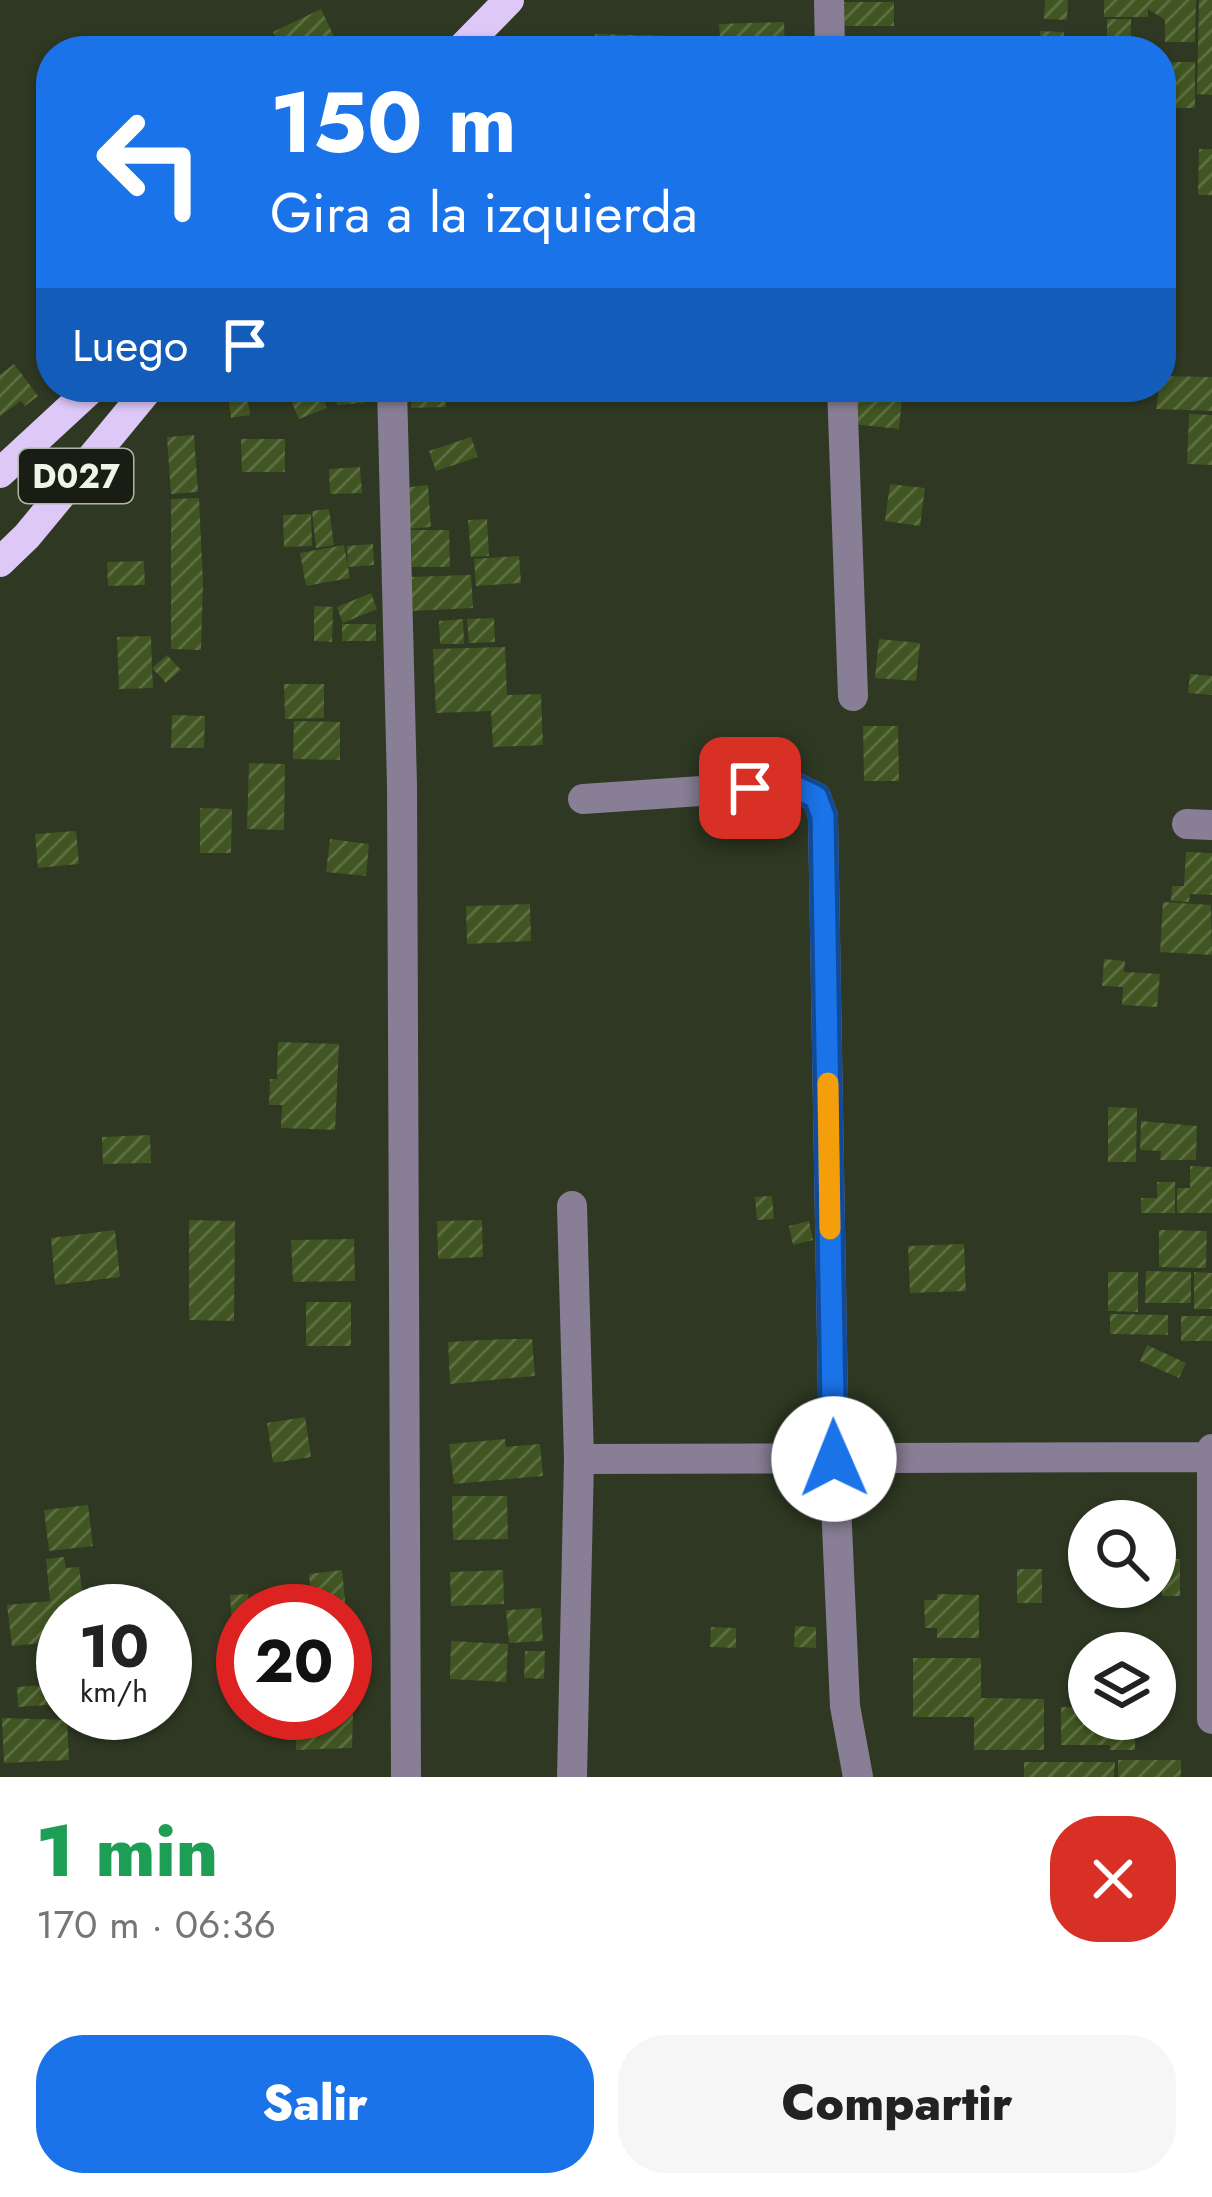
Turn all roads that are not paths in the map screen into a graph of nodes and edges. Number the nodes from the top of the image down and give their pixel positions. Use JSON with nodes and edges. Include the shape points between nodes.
{"nodes":[{"id":1,"x":509,"y":0,"type":"edge"},
{"id":2,"x":829,"y":0,"type":"edge"},
{"id":3,"x":474,"y":36,"type":"edge"},
{"id":4,"x":830,"y":36,"type":"edge"},
{"id":5,"x":77,"y":402,"type":"edge"},
{"id":6,"x":138,"y":402,"type":"edge"},
{"id":7,"x":392,"y":402,"type":"edge"},
{"id":8,"x":843,"y":402,"type":"edge"},
{"id":9,"x":0,"y":473,"type":"edge"},
{"id":10,"x":0,"y":562,"type":"edge"},
{"id":11,"x":853,"y":696,"type":"dead end"},
{"id":12,"x":583,"y":799,"type":"dead end"},
{"id":13,"x":572,"y":1206,"type":"dead end"},
{"id":14,"x":1211,"y":1454,"type":"edge"},
{"id":15,"x":579,"y":1459,"type":"junction"},
{"id":16,"x":834,"y":1459,"type":"junction"},
{"id":17,"x":1212,"y":1719,"type":"edge"},
{"id":18,"x":406,"y":1777,"type":"edge"},
{"id":19,"x":572,"y":1777,"type":"edge"},
{"id":20,"x":858,"y":1777,"type":"edge"}],
"edges":[{"from":1,"to":3,"type":"main road"},
{"from":2,"to":4,"type":"street"},
{"from":5,"to":9,"type":"main road","number":"D027"},
{"from":6,"to":10,"type":"main road","number":"D027"},
{"from":7,"to":18,"type":"street","via":[[403,808]]},
{"from":8,"to":11,"type":"street"},
{"from":12,"to":16,"type":"street","via":[[791,785],[816,797],[823,816]]},
{"from":13,"to":15,"type":"street"},
{"from":14,"to":16,"type":"street"},
{"from":14,"to":17,"type":"street"},
{"from":15,"to":16,"type":"street"},
{"from":15,"to":19,"type":"street"},
{"from":16,"to":20,"type":"street","via":[[845,1706]]}]}
